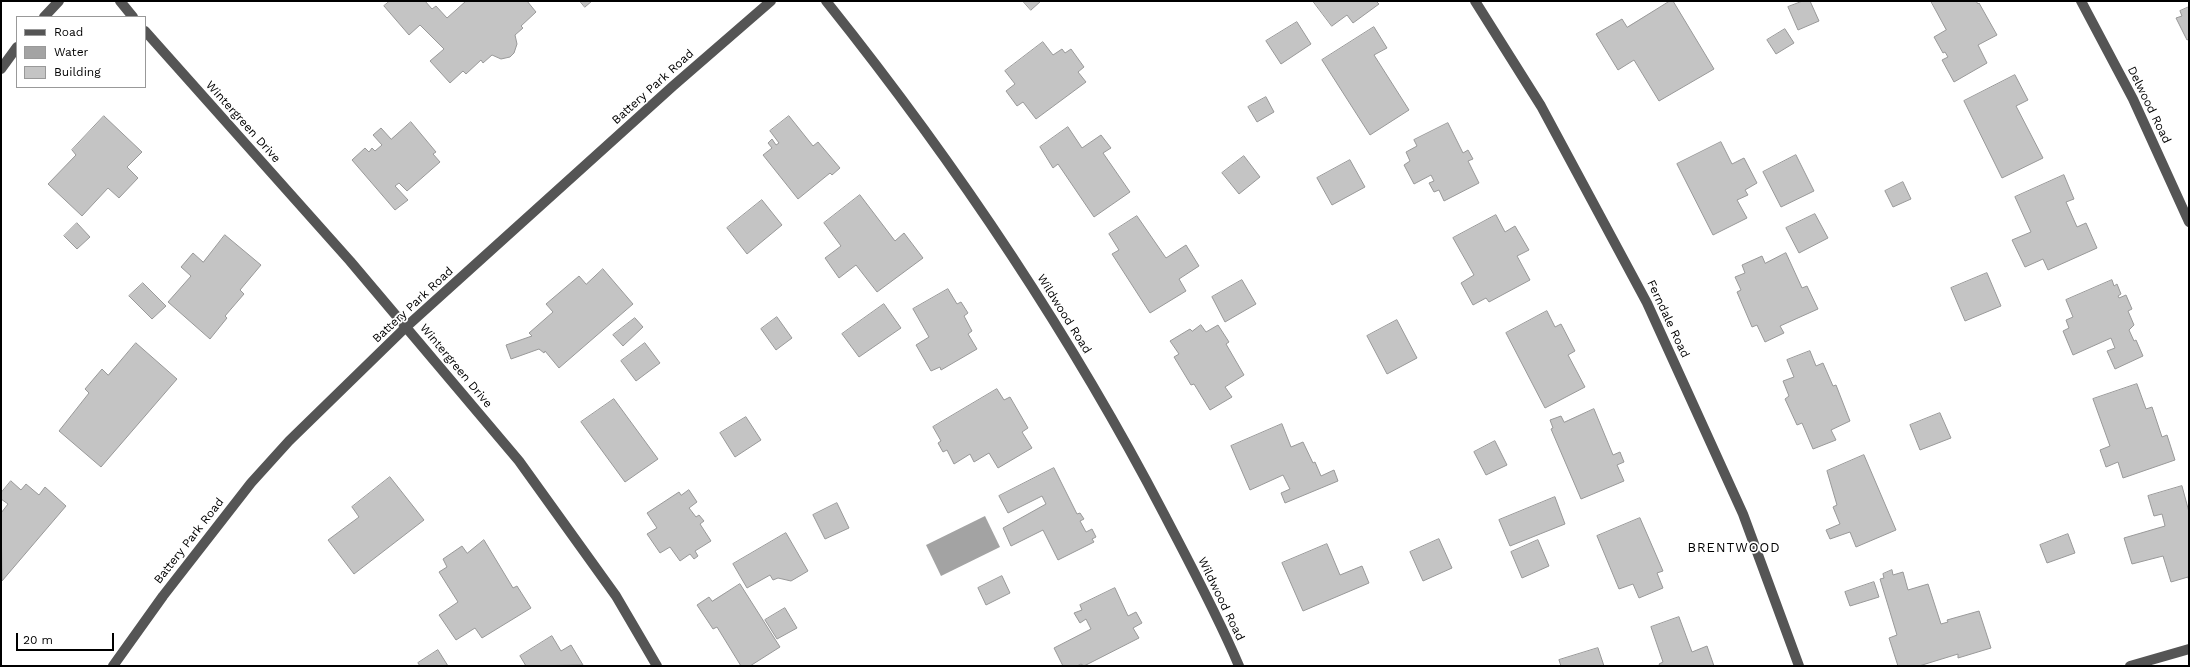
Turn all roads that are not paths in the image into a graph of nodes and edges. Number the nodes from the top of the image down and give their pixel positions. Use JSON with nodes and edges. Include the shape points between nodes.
{"nodes":[{"id":1,"x":59,"y":1,"type":"edge"},
{"id":2,"x":120,"y":1,"type":"edge"},
{"id":3,"x":771,"y":1,"type":"edge"},
{"id":4,"x":826,"y":1,"type":"edge"},
{"id":5,"x":1475,"y":1,"type":"edge"},
{"id":6,"x":2081,"y":1,"type":"edge"},
{"id":7,"x":45,"y":16,"type":"edge"},
{"id":8,"x":132,"y":16,"type":"edge"},
{"id":9,"x":146,"y":32,"type":"edge"},
{"id":10,"x":16,"y":48,"type":"edge"},
{"id":11,"x":1,"y":69,"type":"edge"},
{"id":12,"x":2189,"y":222,"type":"edge"},
{"id":13,"x":406,"y":327,"type":"junction"},
{"id":14,"x":2189,"y":649,"type":"edge"},
{"id":15,"x":113,"y":666,"type":"edge"},
{"id":16,"x":657,"y":666,"type":"edge"},
{"id":17,"x":1239,"y":666,"type":"edge"},
{"id":18,"x":1799,"y":666,"type":"edge"},
{"id":19,"x":2130,"y":666,"type":"edge"}],
"edges":[{"from":1,"to":7,"type":"street"},
{"from":2,"to":8,"type":"street"},
{"from":3,"to":13,"type":"street","name":"Battery Park Road"},
{"from":4,"to":17,"type":"street","name":"Wildwood Road","via":[[871,58],[986,218],[1060,331],[1130,449],[1219,620]]},
{"from":5,"to":18,"type":"street","name":"Ferndale Road","via":[[1531,88],[1648,303],[1743,514]]},
{"from":6,"to":12,"type":"street","name":"Delwood Road","via":[[2133,99]]},
{"from":9,"to":13,"type":"street","name":"Wintergreen Drive"},
{"from":10,"to":11,"type":"street"},
{"from":13,"to":15,"type":"street","name":"Battery Park Road","via":[[289,441],[251,482]]},
{"from":13,"to":16,"type":"street","name":"Wintergreen Drive","via":[[520,461],[616,596]]},
{"from":14,"to":19,"type":"street"}]}
